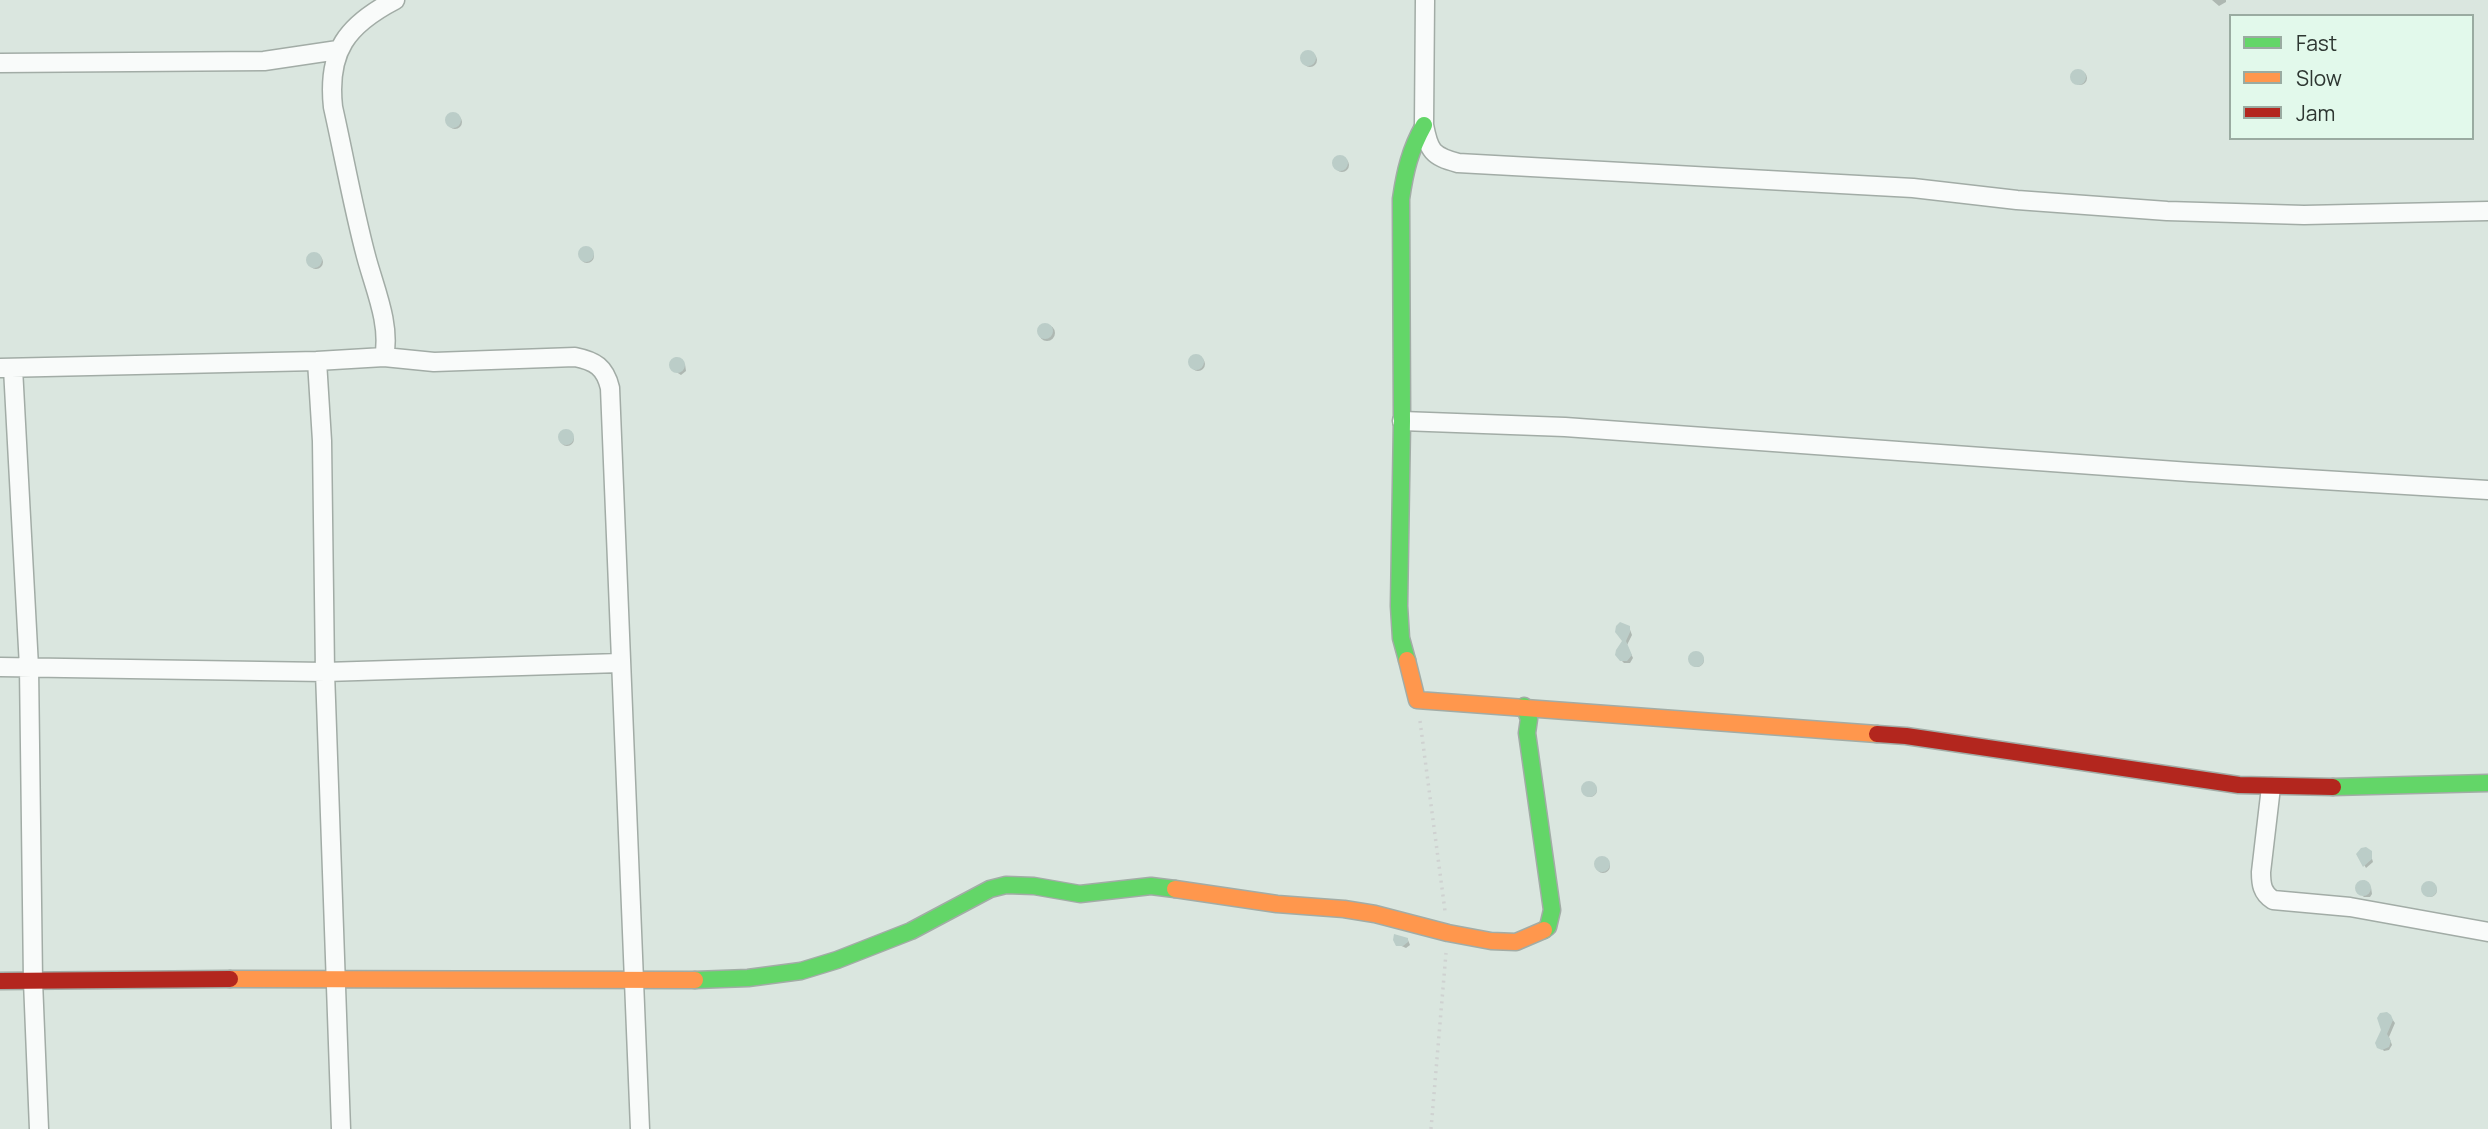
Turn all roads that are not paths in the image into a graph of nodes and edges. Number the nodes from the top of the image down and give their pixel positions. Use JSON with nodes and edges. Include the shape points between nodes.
{"nodes":[{"id":1,"x":394,"y":0,"type":"edge"},
{"id":2,"x":1425,"y":0,"type":"edge"},
{"id":3,"x":338,"y":50,"type":"junction"},
{"id":4,"x":0,"y":63,"type":"edge"},
{"id":5,"x":1424,"y":125,"type":"junction"},
{"id":6,"x":2488,"y":211,"type":"edge"},
{"id":7,"x":384,"y":357,"type":"junction"},
{"id":8,"x":317,"y":361,"type":"junction"},
{"id":9,"x":7,"y":368,"type":"edge"},
{"id":10,"x":1402,"y":421,"type":"junction"},
{"id":11,"x":2488,"y":490,"type":"edge"},
{"id":12,"x":620,"y":663,"type":"junction"},
{"id":13,"x":0,"y":667,"type":"edge"},
{"id":14,"x":29,"y":667,"type":"junction"},
{"id":15,"x":325,"y":672,"type":"junction"},
{"id":16,"x":1524,"y":706,"type":"junction"},
{"id":17,"x":2488,"y":783,"type":"edge"},
{"id":18,"x":2271,"y":787,"type":"junction"},
{"id":19,"x":2488,"y":932,"type":"edge"},
{"id":20,"x":336,"y":978,"type":"junction"},
{"id":21,"x":634,"y":979,"type":"junction"},
{"id":22,"x":0,"y":981,"type":"edge"},
{"id":23,"x":33,"y":981,"type":"junction"},
{"id":24,"x":39,"y":1129,"type":"edge"},
{"id":25,"x":341,"y":1129,"type":"edge"},
{"id":26,"x":640,"y":1129,"type":"edge"}],
"edges":[{"from":1,"to":3,"type":"street","via":[[349,31]]},
{"from":2,"to":5,"type":"street"},
{"from":3,"to":4,"type":"street","via":[[264,61]]},
{"from":3,"to":7,"type":"street","via":[[331,89],[333,107],[380,306]]},
{"from":5,"to":6,"type":"street","via":[[1431,150],[1437,155],[1479,165],[1899,187],[2155,210],[2304,215]]},
{"from":5,"to":10,"type":"street","via":[[1405,168],[1401,200]]},
{"from":7,"to":8,"type":"street"},
{"from":7,"to":12,"type":"street","via":[[434,362],[575,357],[597,363],[604,370],[610,388]]},
{"from":8,"to":9,"type":"street"},
{"from":8,"to":15,"type":"street"},
{"from":9,"to":14,"type":"street"},
{"from":10,"to":11,"type":"street","via":[[1565,427]]},
{"from":10,"to":16,"type":"street","via":[[1399,606],[1401,638],[1417,700]]},
{"from":12,"to":15,"type":"street"},
{"from":12,"to":21,"type":"street"},
{"from":13,"to":14,"type":"street"},
{"from":14,"to":15,"type":"street"},
{"from":14,"to":23,"type":"street"},
{"from":15,"to":20,"type":"street"},
{"from":16,"to":18,"type":"street","via":[[1906,737]]},
{"from":16,"to":21,"type":"street","via":[[1552,910],[1548,926],[1525,940],[1491,941],[1345,909],[1151,886],[1080,894],[1006,885],[883,942],[801,971],[725,979]]},
{"from":17,"to":18,"type":"street"},
{"from":18,"to":19,"type":"street","via":[[2261,872],[2261,885],[2268,897]]},
{"from":20,"to":21,"type":"street"},
{"from":20,"to":23,"type":"street"},
{"from":20,"to":25,"type":"street"},
{"from":21,"to":26,"type":"street"},
{"from":22,"to":23,"type":"street"},
{"from":23,"to":24,"type":"street"}]}
